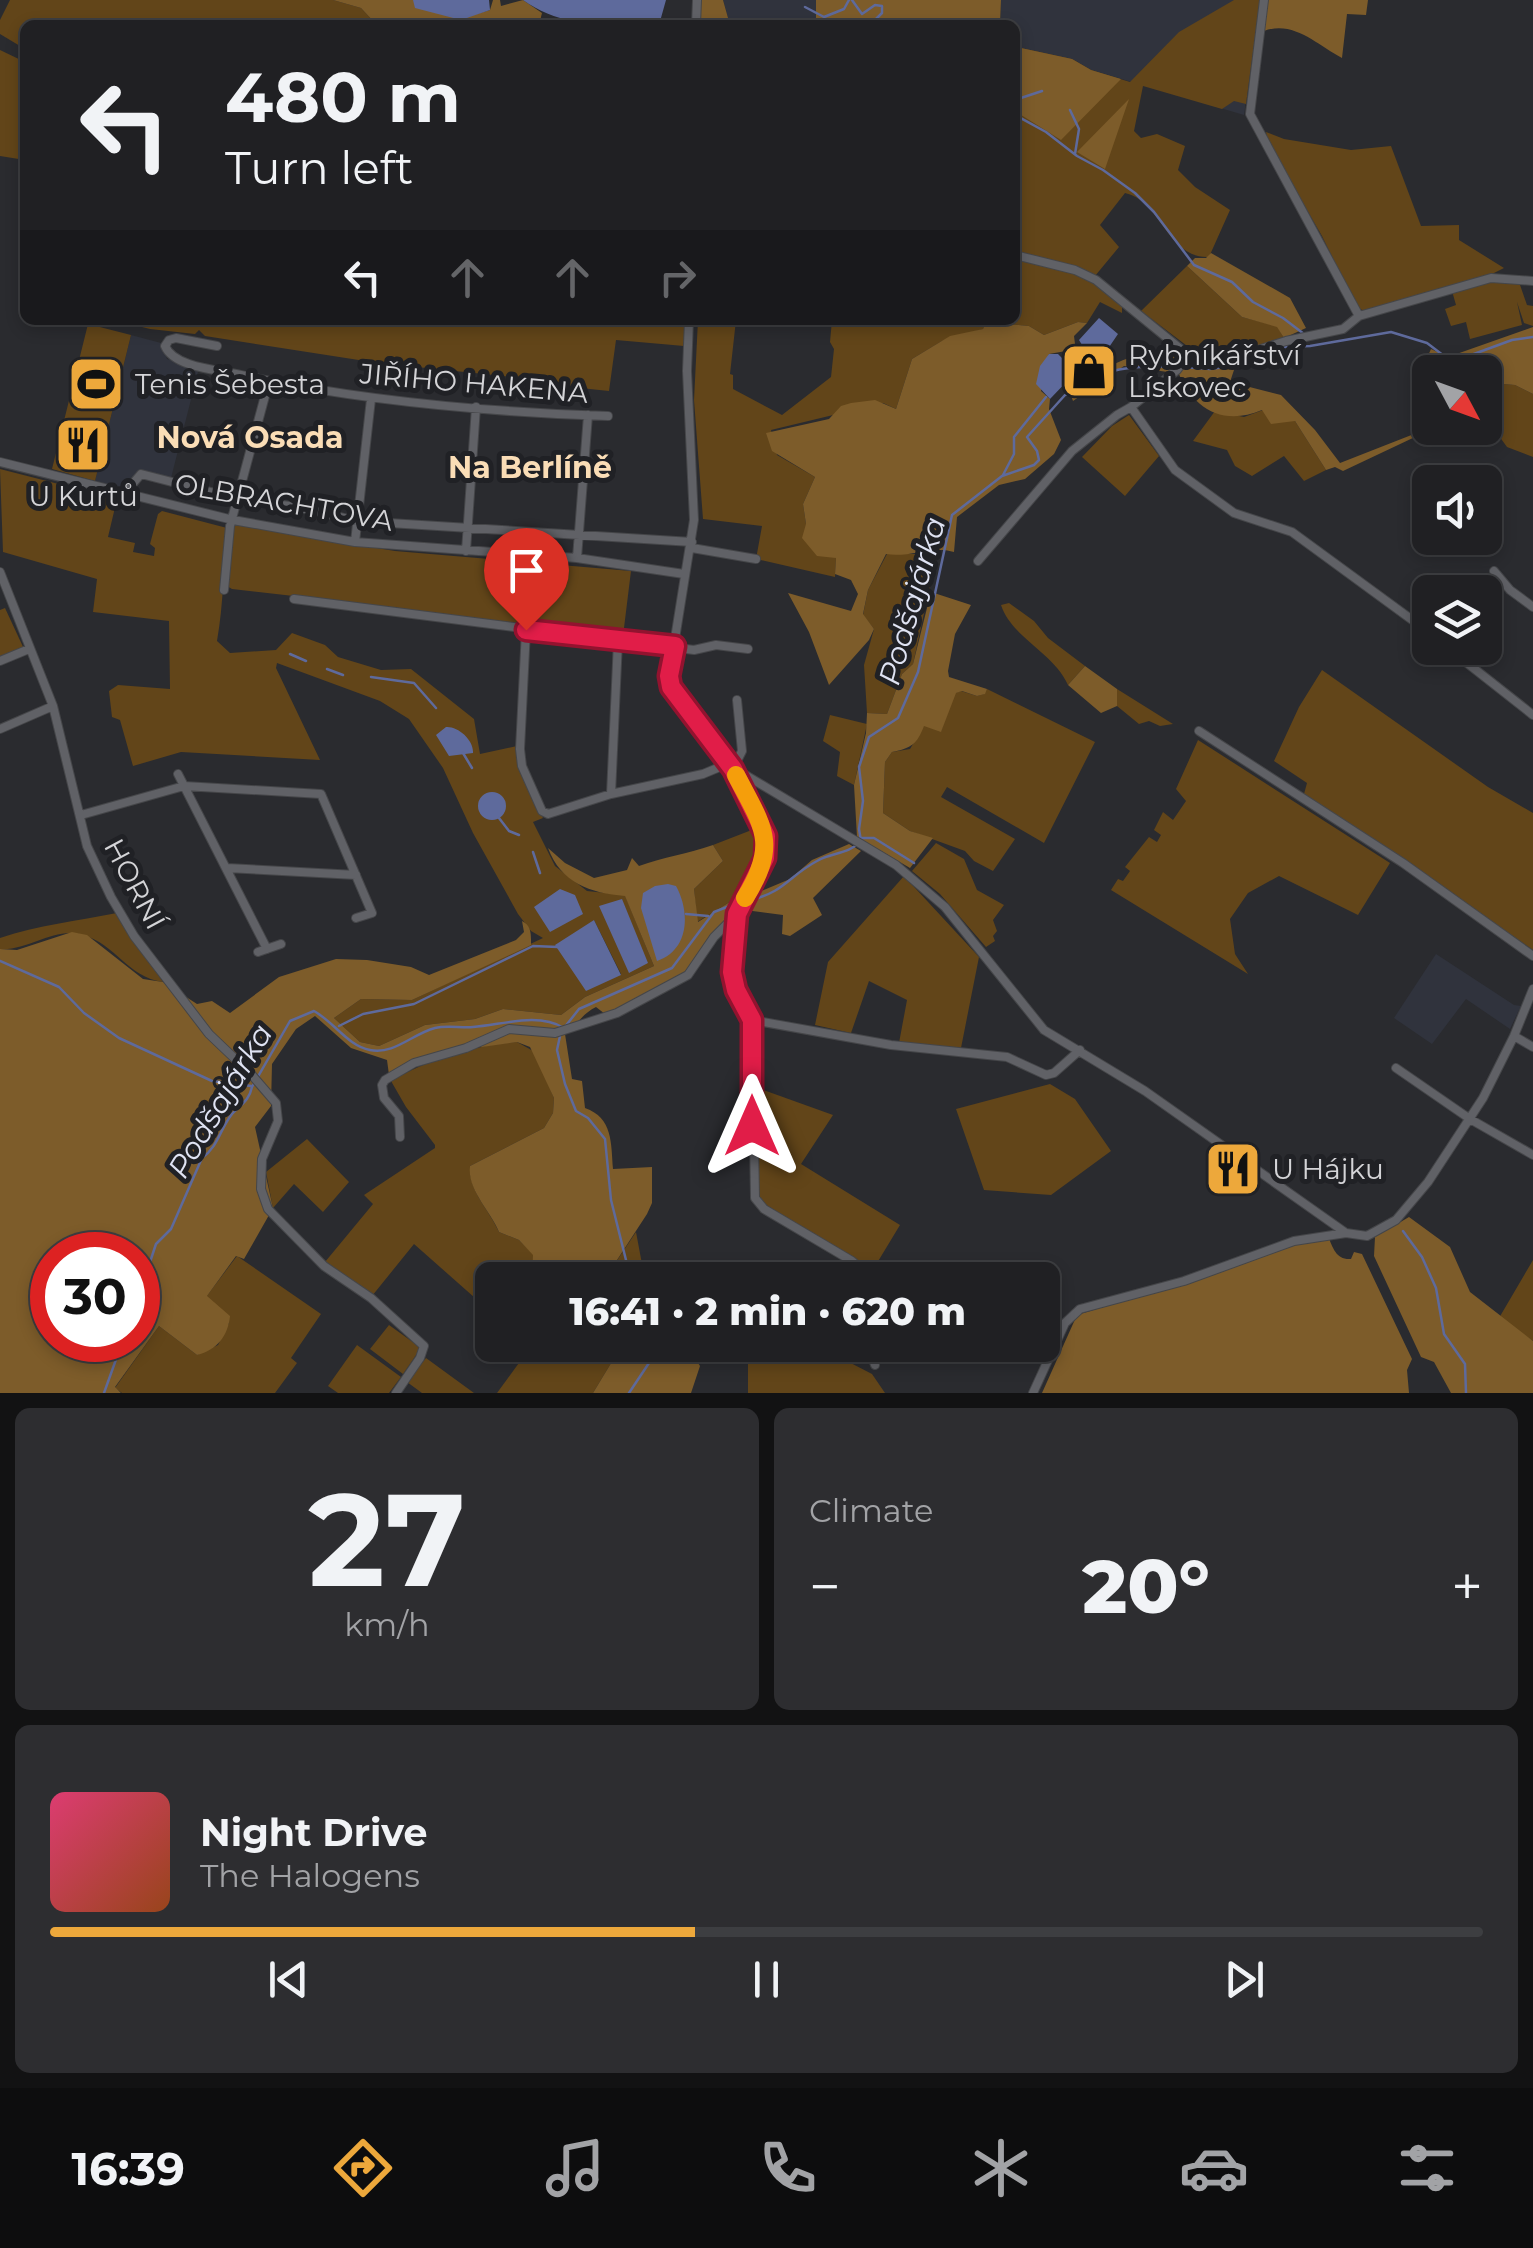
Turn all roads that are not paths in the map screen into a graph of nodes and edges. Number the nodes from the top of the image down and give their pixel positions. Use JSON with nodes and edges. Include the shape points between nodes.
{"nodes":[{"id":1,"x":1264,"y":0,"type":"edge"},
{"id":2,"x":1020,"y":256,"type":"edge"},
{"id":3,"x":1533,"y":281,"type":"edge"},
{"id":4,"x":1359,"y":316,"type":"junction"},
{"id":5,"x":689,"y":325,"type":"edge"},
{"id":6,"x":217,"y":346,"type":"dead end"},
{"id":7,"x":1188,"y":355,"type":"junction"},
{"id":8,"x":268,"y":381,"type":"junction"},
{"id":9,"x":371,"y":399,"type":"junction"},
{"id":10,"x":476,"y":407,"type":"junction"},
{"id":11,"x":1131,"y":407,"type":"junction"},
{"id":12,"x":588,"y":415,"type":"junction"},
{"id":13,"x":608,"y":416,"type":"dead end"},
{"id":14,"x":0,"y":462,"type":"edge"},
{"id":15,"x":124,"y":494,"type":"junction"},
{"id":16,"x":238,"y":499,"type":"junction"},
{"id":17,"x":232,"y":520,"type":"junction"},
{"id":18,"x":357,"y":521,"type":"junction"},
{"id":19,"x":468,"y":528,"type":"junction"},
{"id":20,"x":578,"y":536,"type":"junction"},
{"id":21,"x":355,"y":542,"type":"junction"},
{"id":22,"x":692,"y":545,"type":"junction"},
{"id":23,"x":466,"y":551,"type":"junction"},
{"id":24,"x":577,"y":558,"type":"junction"},
{"id":25,"x":756,"y":558,"type":"dead end"},
{"id":26,"x":978,"y":561,"type":"dead end"},
{"id":27,"x":1494,"y":570,"type":"dead end"},
{"id":28,"x":0,"y":572,"type":"edge"},
{"id":29,"x":684,"y":574,"type":"junction"},
{"id":30,"x":224,"y":590,"type":"dead end"},
{"id":31,"x":294,"y":599,"type":"dead end"},
{"id":32,"x":1533,"y":607,"type":"edge"},
{"id":33,"x":1412,"y":620,"type":"edge"},
{"id":34,"x":526,"y":630,"type":"junction"},
{"id":35,"x":618,"y":641,"type":"junction"},
{"id":36,"x":675,"y":646,"type":"junction"},
{"id":37,"x":748,"y":648,"type":"dead end"},
{"id":38,"x":29,"y":649,"type":"junction"},
{"id":39,"x":0,"y":661,"type":"edge"},
{"id":40,"x":1470,"y":665,"type":"edge"},
{"id":41,"x":737,"y":700,"type":"dead end"},
{"id":42,"x":54,"y":706,"type":"junction"},
{"id":43,"x":1533,"y":715,"type":"edge"},
{"id":44,"x":0,"y":728,"type":"edge"},
{"id":45,"x":1199,"y":730,"type":"dead end"},
{"id":46,"x":730,"y":766,"type":"junction"},
{"id":47,"x":178,"y":774,"type":"dead end"},
{"id":48,"x":184,"y":786,"type":"junction"},
{"id":49,"x":611,"y":794,"type":"junction"},
{"id":50,"x":81,"y":815,"type":"junction"},
{"id":51,"x":226,"y":868,"type":"junction"},
{"id":52,"x":356,"y":875,"type":"junction"},
{"id":53,"x":737,"y":914,"type":"junction"},
{"id":54,"x":356,"y":918,"type":"dead end"},
{"id":55,"x":280,"y":944,"type":"dead end"},
{"id":56,"x":1533,"y":956,"type":"edge"},
{"id":57,"x":1533,"y":989,"type":"edge"},
{"id":58,"x":752,"y":1020,"type":"junction"},
{"id":59,"x":1514,"y":1036,"type":"junction"},
{"id":60,"x":1533,"y":1047,"type":"edge"},
{"id":61,"x":1080,"y":1050,"type":"junction"},
{"id":62,"x":1396,"y":1068,"type":"dead end"},
{"id":63,"x":1470,"y":1118,"type":"junction"},
{"id":64,"x":400,"y":1137,"type":"dead end"},
{"id":65,"x":1533,"y":1156,"type":"edge"},
{"id":66,"x":1346,"y":1233,"type":"junction"},
{"id":67,"x":853,"y":1262,"type":"edge"},
{"id":68,"x":873,"y":1362,"type":"edge"},
{"id":69,"x":874,"y":1366,"type":"dead end"},
{"id":70,"x":396,"y":1393,"type":"edge"},
{"id":71,"x":1033,"y":1393,"type":"edge"}],
"edges":[{"from":1,"to":4,"type":"street","via":[[1250,114]]},
{"from":2,"to":7,"type":"street","via":[[1096,280]]},
{"from":3,"to":4,"type":"street","via":[[1491,278]]},
{"from":4,"to":7,"type":"street","via":[[1343,329],[1217,363]]},
{"from":5,"to":22,"type":"street"},
{"from":6,"to":8,"type":"street","name":"JIŘÍHO HAKENA","via":[[176,338],[164,346],[174,358]]},
{"from":7,"to":11,"type":"street"},
{"from":8,"to":9,"type":"street","name":"JIŘÍHO HAKENA"},
{"from":8,"to":16,"type":"street"},
{"from":9,"to":10,"type":"street","name":"JIŘÍHO HAKENA"},
{"from":9,"to":18,"type":"street"},
{"from":10,"to":12,"type":"street","name":"JIŘÍHO HAKENA"},
{"from":10,"to":19,"type":"street"},
{"from":11,"to":26,"type":"street","via":[[1072,451]]},
{"from":11,"to":33,"type":"street","via":[[1175,470],[1234,513],[1292,532]]},
{"from":12,"to":13,"type":"street","name":"JIŘÍHO HAKENA"},
{"from":12,"to":20,"type":"street"},
{"from":14,"to":15,"type":"street","name":"OLBRACHTOVA"},
{"from":15,"to":16,"type":"street","via":[[141,474]]},
{"from":15,"to":17,"type":"street","name":"OLBRACHTOVA"},
{"from":16,"to":17,"type":"street"},
{"from":16,"to":18,"type":"street"},
{"from":17,"to":21,"type":"street","name":"OLBRACHTOVA"},
{"from":17,"to":30,"type":"street"},
{"from":18,"to":19,"type":"street"},
{"from":18,"to":21,"type":"street"},
{"from":19,"to":20,"type":"street"},
{"from":19,"to":23,"type":"street"},
{"from":20,"to":22,"type":"street"},
{"from":20,"to":24,"type":"street"},
{"from":21,"to":23,"type":"street","name":"OLBRACHTOVA"},
{"from":22,"to":25,"type":"street"},
{"from":22,"to":29,"type":"street"},
{"from":23,"to":24,"type":"street","name":"OLBRACHTOVA"},
{"from":24,"to":29,"type":"street","name":"OLBRACHTOVA"},
{"from":27,"to":32,"type":"street"},
{"from":28,"to":38,"type":"street","name":"HORNÍ"},
{"from":29,"to":36,"type":"street"},
{"from":31,"to":34,"type":"street"},
{"from":34,"to":35,"type":"street"},
{"from":34,"to":49,"type":"street","via":[[520,749],[542,810],[548,814]]},
{"from":35,"to":36,"type":"street"},
{"from":35,"to":49,"type":"street"},
{"from":36,"to":37,"type":"street"},
{"from":36,"to":46,"type":"street","via":[[671,687]]},
{"from":38,"to":39,"type":"street"},
{"from":38,"to":42,"type":"street","name":"HORNÍ"},
{"from":40,"to":43,"type":"street"},
{"from":41,"to":46,"type":"street","via":[[742,751]]},
{"from":42,"to":44,"type":"street"},
{"from":42,"to":50,"type":"street","name":"HORNÍ"},
{"from":45,"to":56,"type":"street"},
{"from":46,"to":49,"type":"street"},
{"from":46,"to":53,"type":"street","via":[[766,836],[765,858]]},
{"from":46,"to":61,"type":"street","via":[[901,868],[934,896],[1037,1022]]},
{"from":47,"to":48,"type":"street"},
{"from":48,"to":50,"type":"street"},
{"from":48,"to":51,"type":"street"},
{"from":48,"to":52,"type":"street","via":[[321,794]]},
{"from":50,"to":70,"type":"street","name":"HORNÍ","via":[[94,863],[134,936],[208,1034],[276,1103],[278,1121],[262,1159],[268,1209],[312,1255],[424,1346]]},
{"from":51,"to":52,"type":"street"},
{"from":51,"to":55,"type":"street","via":[[262,950]]},
{"from":52,"to":54,"type":"street","via":[[372,913]]},
{"from":53,"to":58,"type":"street","via":[[732,972]]},
{"from":53,"to":64,"type":"street","via":[[688,975],[617,1012],[556,1033],[509,1029],[384,1080],[384,1098],[400,1116]]},
{"from":57,"to":59,"type":"street"},
{"from":58,"to":61,"type":"street","via":[[1007,1057],[1046,1075]]},
{"from":58,"to":67,"type":"street","via":[[755,1198],[764,1210]]},
{"from":59,"to":60,"type":"street"},
{"from":59,"to":63,"type":"street"},
{"from":61,"to":66,"type":"street"},
{"from":62,"to":63,"type":"street"},
{"from":63,"to":65,"type":"street"},
{"from":63,"to":66,"type":"street","via":[[1401,1216],[1372,1234]]},
{"from":66,"to":71,"type":"street","via":[[1294,1241],[1080,1309],[1065,1323]]},
{"from":68,"to":69,"type":"street"}]}
